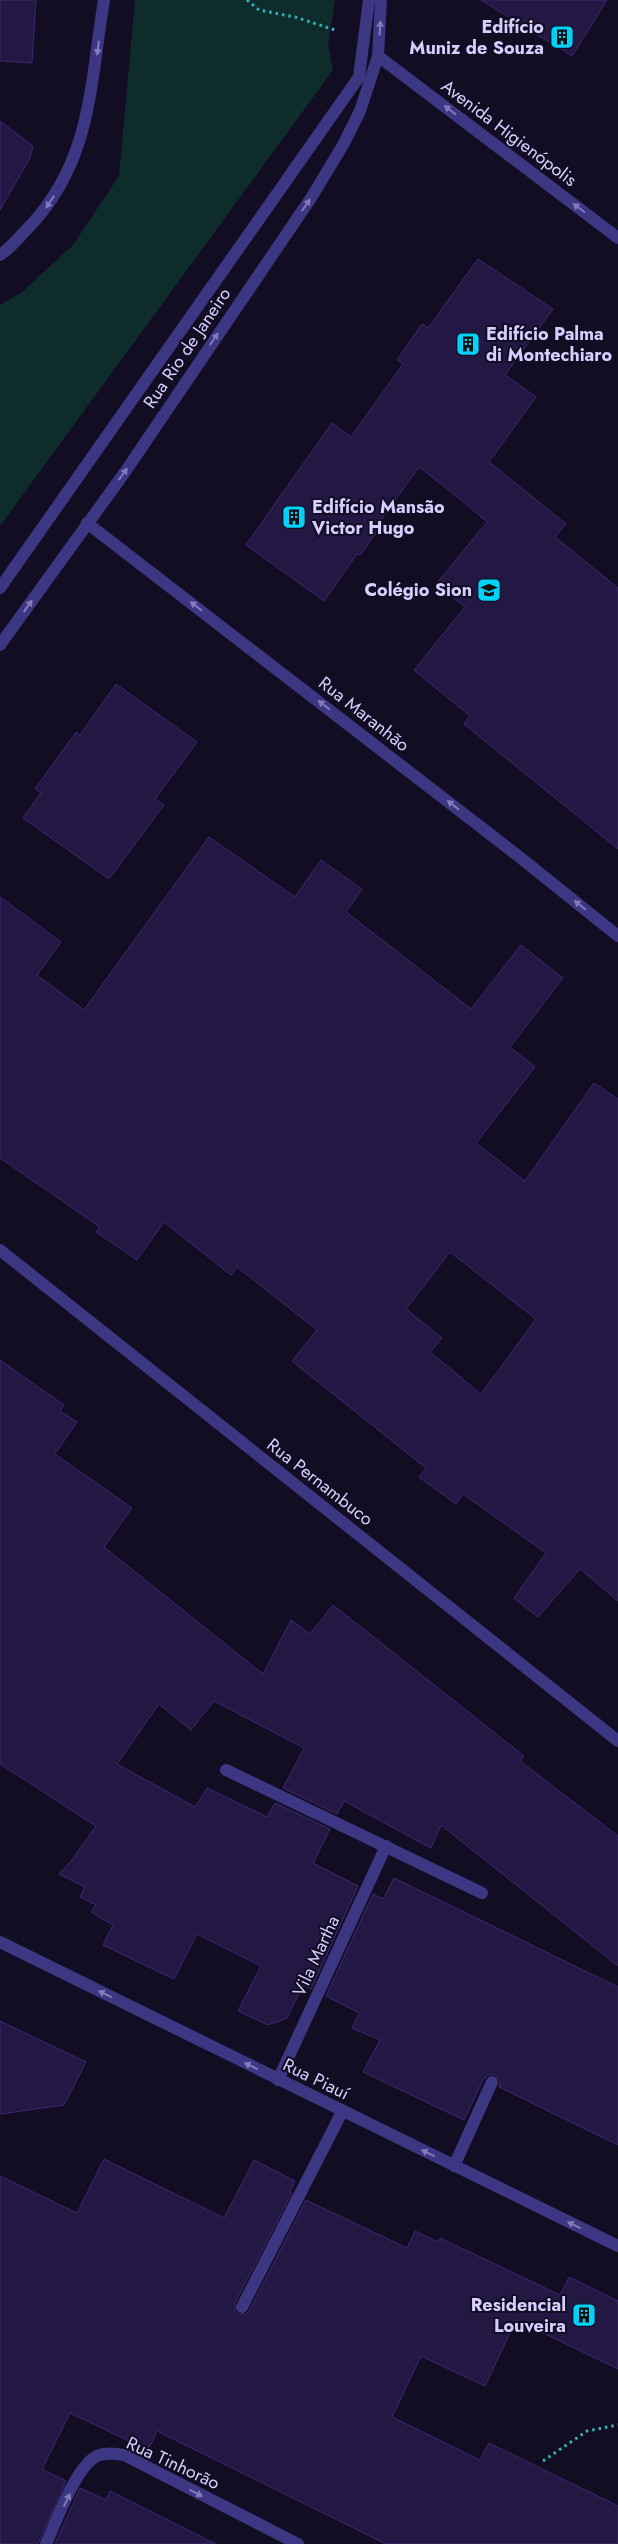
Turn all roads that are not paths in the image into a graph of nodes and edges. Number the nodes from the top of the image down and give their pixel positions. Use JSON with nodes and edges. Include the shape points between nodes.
{"nodes":[{"id":1,"x":104,"y":0,"type":"edge"},
{"id":2,"x":369,"y":0,"type":"edge"},
{"id":3,"x":381,"y":0,"type":"edge"},
{"id":4,"x":378,"y":56,"type":"junction"},
{"id":5,"x":618,"y":238,"type":"edge"},
{"id":6,"x":0,"y":255,"type":"edge"},
{"id":7,"x":87,"y":523,"type":"junction"},
{"id":8,"x":0,"y":588,"type":"edge"},
{"id":9,"x":0,"y":646,"type":"edge"},
{"id":10,"x":618,"y":936,"type":"edge"},
{"id":11,"x":0,"y":1250,"type":"edge"},
{"id":12,"x":618,"y":1741,"type":"edge"},
{"id":13,"x":226,"y":1770,"type":"dead end"},
{"id":14,"x":386,"y":1846,"type":"junction"},
{"id":15,"x":482,"y":1893,"type":"dead end"},
{"id":16,"x":0,"y":1942,"type":"edge"},
{"id":17,"x":278,"y":2080,"type":"junction"},
{"id":18,"x":492,"y":2082,"type":"dead end"},
{"id":19,"x":342,"y":2112,"type":"junction"},
{"id":20,"x":454,"y":2166,"type":"junction"},
{"id":21,"x":618,"y":2246,"type":"edge"},
{"id":22,"x":242,"y":2307,"type":"dead end"},
{"id":23,"x":46,"y":2544,"type":"edge"},
{"id":24,"x":298,"y":2544,"type":"edge"}],
"edges":[{"from":1,"to":6,"type":"street","one_way":true,"via":[[85,124],[68,174],[44,212]]},
{"from":2,"to":8,"type":"street","via":[[359,77]]},
{"from":4,"to":3,"type":"street","name":"Rua Rio de Janeiro","one_way":true},
{"from":5,"to":4,"type":"street","name":"Avenida Higienópolis","one_way":true},
{"from":7,"to":4,"type":"street","name":"Rua Rio de Janeiro","one_way":true,"via":[[315,190],[360,111]]},
{"from":9,"to":7,"type":"street","name":"Rua Rio de Janeiro","one_way":true},
{"from":10,"to":7,"type":"street","name":"Rua Maranhão","one_way":true,"via":[[517,854]]},
{"from":11,"to":12,"type":"street","name":"Rua Pernambuco"},
{"from":13,"to":14,"type":"street"},
{"from":14,"to":15,"type":"street"},
{"from":14,"to":17,"type":"street","name":"Vila Martha"},
{"from":17,"to":16,"type":"street","name":"Rua Piauí","one_way":true},
{"from":17,"to":19,"type":"street","name":"Rua Piauí"},
{"from":18,"to":20,"type":"street"},
{"from":20,"to":19,"type":"street","name":"Rua Piauí","one_way":true},
{"from":19,"to":22,"type":"street"},
{"from":21,"to":20,"type":"street","name":"Rua Piauí","one_way":true},
{"from":23,"to":24,"type":"street","name":"Rua Tinhorão","one_way":true,"via":[[80,2474],[97,2456],[109,2453],[124,2455]]}]}
